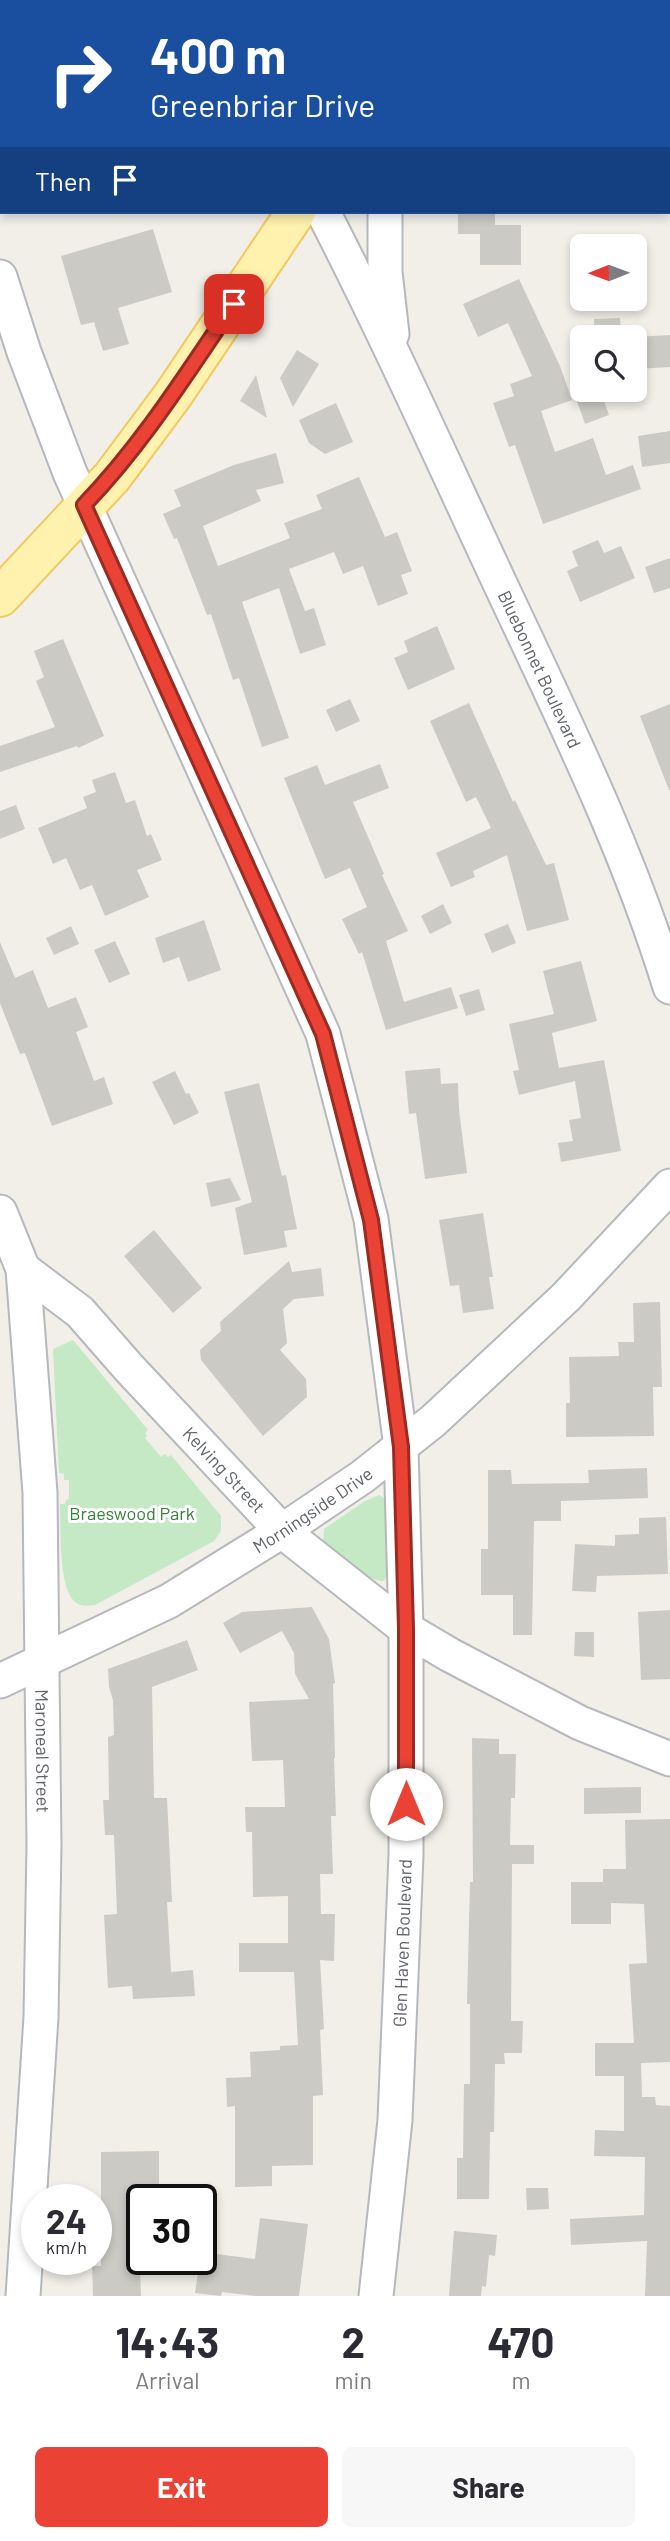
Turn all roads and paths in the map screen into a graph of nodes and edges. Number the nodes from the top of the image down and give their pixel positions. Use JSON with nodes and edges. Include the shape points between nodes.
{"nodes":[{"id":1,"x":295,"y":214,"type":"edge"},
{"id":2,"x":324,"y":214,"type":"edge"},
{"id":3,"x":385,"y":214,"type":"edge"},
{"id":4,"x":0,"y":277,"type":"edge"},
{"id":5,"x":395,"y":357,"type":"junction"},
{"id":6,"x":84,"y":505,"type":"junction"},
{"id":7,"x":0,"y":597,"type":"edge"},
{"id":8,"x":670,"y":987,"type":"edge"},
{"id":9,"x":670,"y":1186,"type":"edge"},
{"id":10,"x":0,"y":1212,"type":"edge"},
{"id":11,"x":23,"y":1269,"type":"junction"},
{"id":12,"x":401,"y":1447,"type":"junction"},
{"id":13,"x":282,"y":1531,"type":"junction"},
{"id":14,"x":406,"y":1629,"type":"junction"},
{"id":15,"x":43,"y":1662,"type":"junction"},
{"id":16,"x":0,"y":1681,"type":"edge"},
{"id":17,"x":670,"y":1759,"type":"edge"},
{"id":18,"x":23,"y":2296,"type":"edge"},
{"id":19,"x":376,"y":2296,"type":"edge"}],
"edges":[{"from":1,"to":6,"type":"main road","via":[[173,396],[112,477]]},
{"from":2,"to":5,"type":"street","name":"Bluebonnet Boulevard"},
{"from":3,"to":5,"type":"street","name":"Bluebonnet Boulevard","via":[[385,272]]},
{"from":4,"to":6,"type":"street","name":"Glen Haven Boulevard"},
{"from":5,"to":8,"type":"street","name":"Bluebonnet Boulevard","via":[[588,772],[652,927]]},
{"from":6,"to":7,"type":"main road"},
{"from":6,"to":12,"type":"street","name":"Glen Haven Boulevard","via":[[323,1034],[371,1220]]},
{"from":9,"to":12,"type":"street","name":"Morningside Drive","via":[[566,1297]]},
{"from":10,"to":11,"type":"street","name":"Maroneal Street"},
{"from":11,"to":13,"type":"street","name":"Kelving Street","via":[[80,1312]]},
{"from":11,"to":15,"type":"street","name":"Maroneal Street","via":[[37,1441]]},
{"from":12,"to":13,"type":"street","name":"Morningside Drive"},
{"from":12,"to":14,"type":"street","name":"Glen Haven Boulevard"},
{"from":13,"to":14,"type":"street","name":"Kelving Street"},
{"from":13,"to":15,"type":"street","name":"Morningside Drive","via":[[169,1601]]},
{"from":14,"to":17,"type":"street","name":"Kelving Street","via":[[580,1723]]},
{"from":14,"to":19,"type":"street","name":"Glen Haven Boulevard","via":[[405,1883],[395,2120]]},
{"from":15,"to":16,"type":"street","name":"Morningside Drive"},
{"from":15,"to":18,"type":"street","name":"Maroneal Street","via":[[41,2017]]}]}
